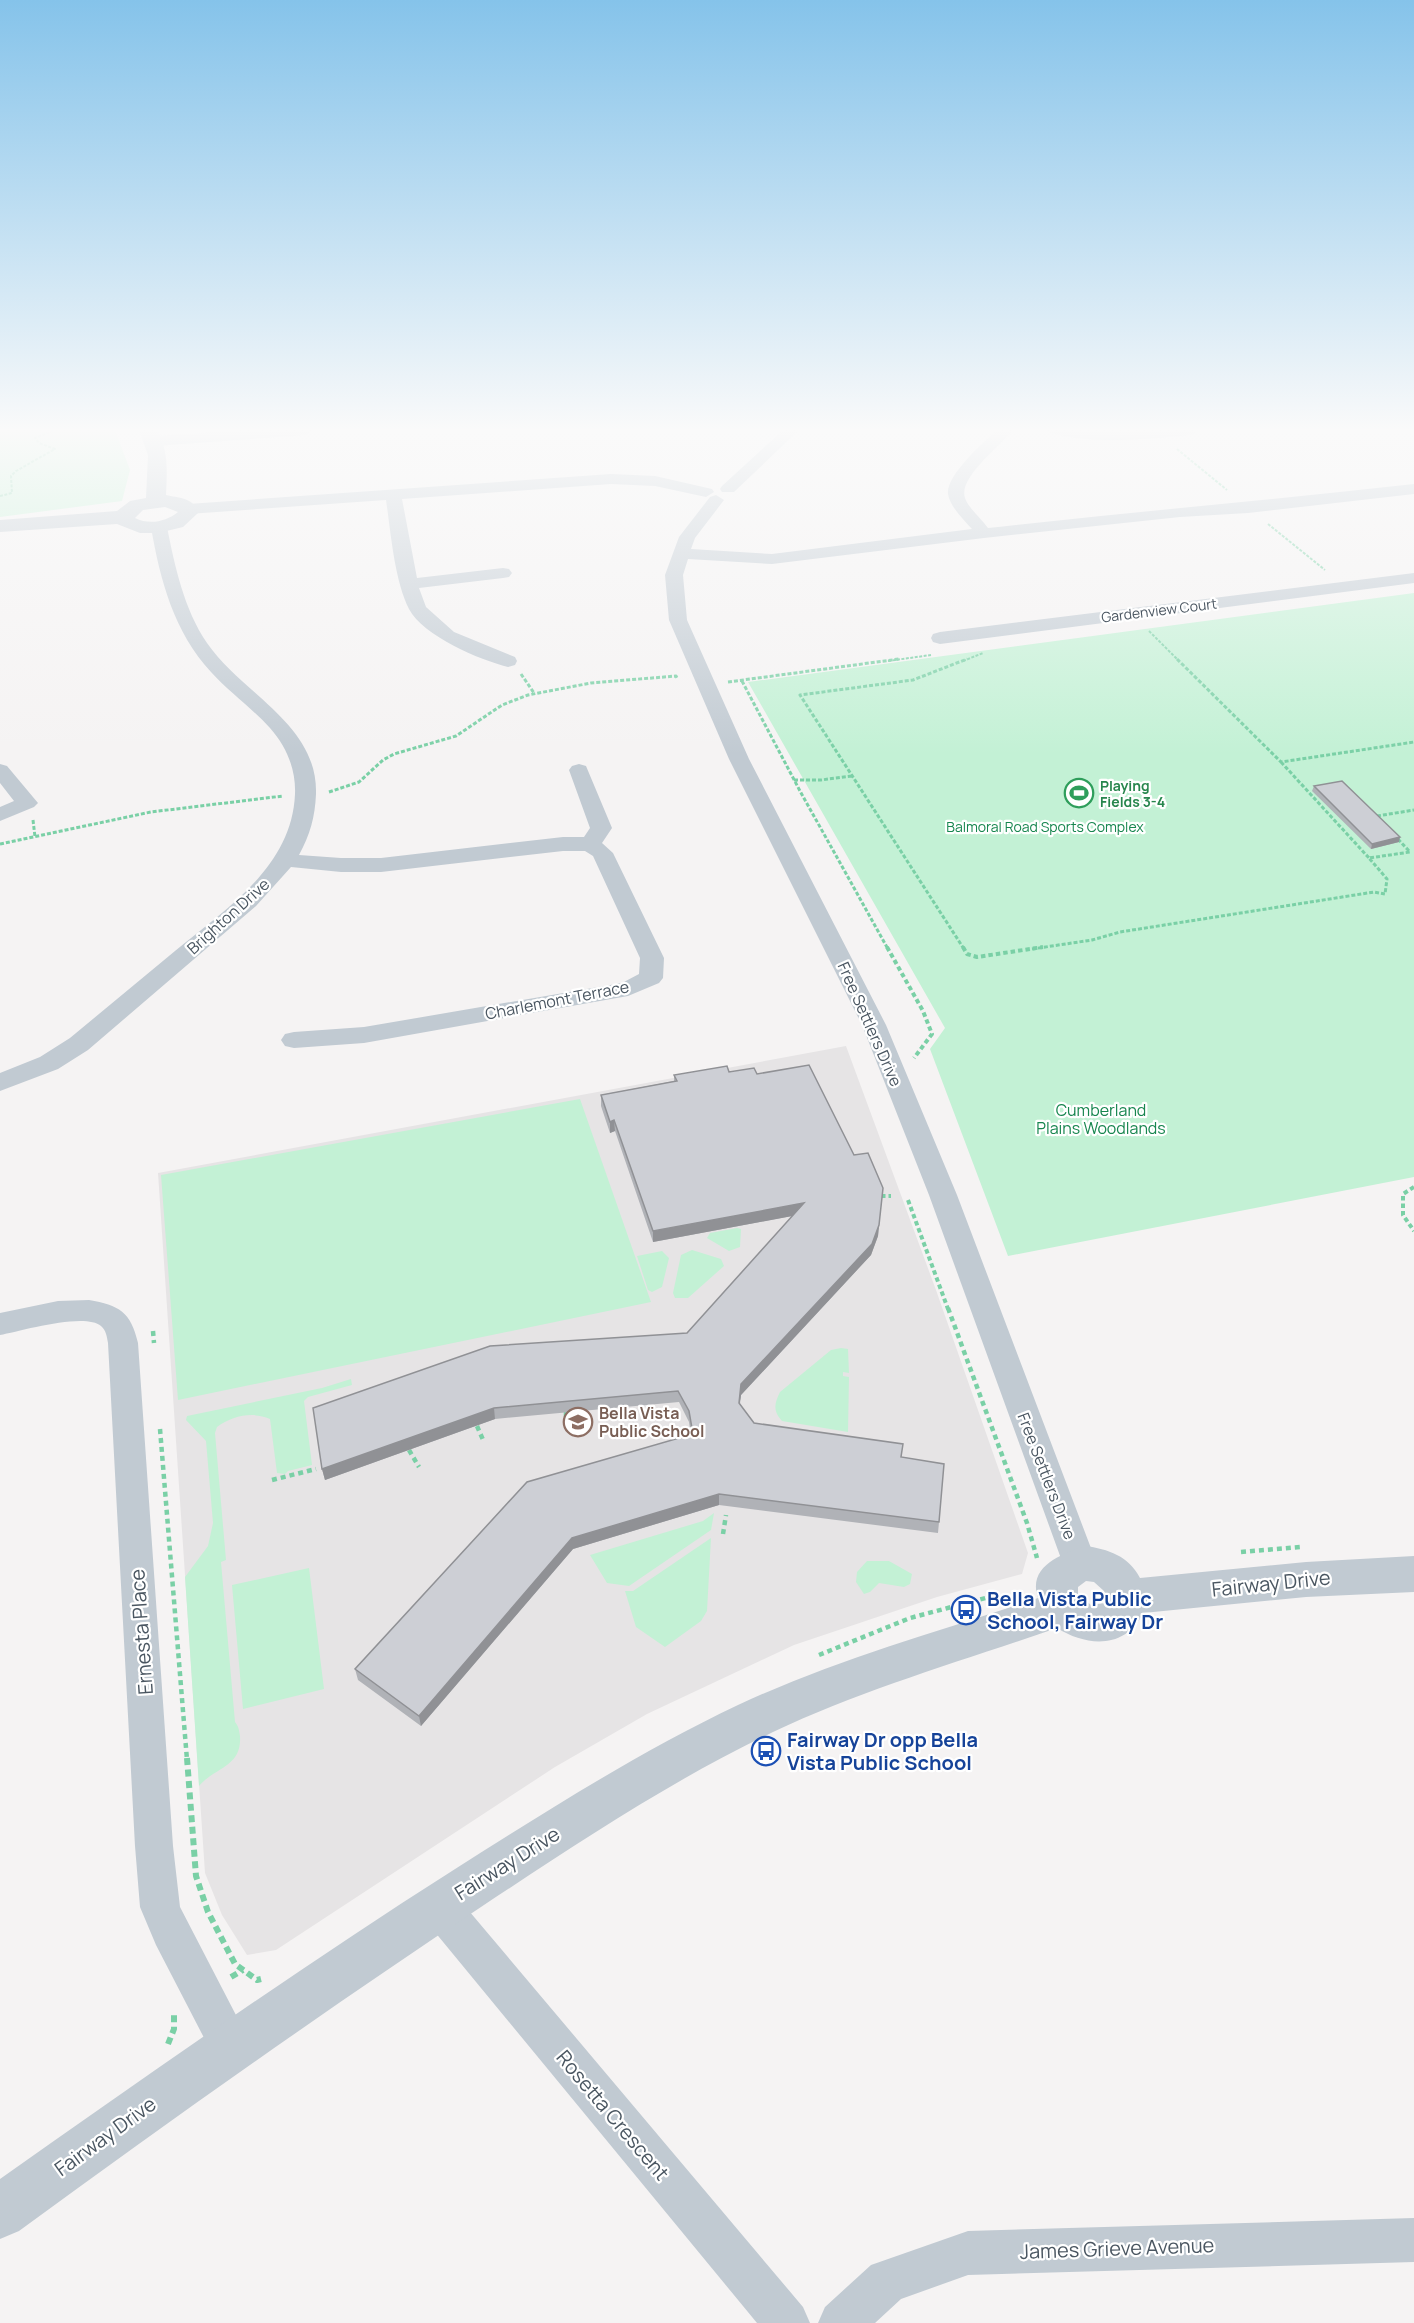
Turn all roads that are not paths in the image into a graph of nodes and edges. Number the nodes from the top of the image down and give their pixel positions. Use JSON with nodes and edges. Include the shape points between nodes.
{"nodes":[{"id":1,"x":161,"y":538,"type":"edge"},
{"id":2,"x":401,"y":538,"type":"edge"},
{"id":3,"x":687,"y":538,"type":"edge"},
{"id":4,"x":940,"y":538,"type":"edge"},
{"id":5,"x":681,"y":554,"type":"junction"},
{"id":6,"x":503,"y":573,"type":"dead end"},
{"id":7,"x":1414,"y":578,"type":"edge"},
{"id":8,"x":409,"y":584,"type":"junction"},
{"id":9,"x":939,"y":646,"type":"road end"},
{"id":10,"x":508,"y":661,"type":"dead end"},
{"id":11,"x":0,"y":770,"type":"edge"},
{"id":12,"x":579,"y":770,"type":"dead end"},
{"id":13,"x":0,"y":814,"type":"edge"},
{"id":14,"x":590,"y":844,"type":"junction"},
{"id":15,"x":285,"y":860,"type":"junction"},
{"id":16,"x":294,"y":1040,"type":"dead end"},
{"id":17,"x":0,"y":1083,"type":"edge"},
{"id":18,"x":0,"y":1324,"type":"edge"},
{"id":19,"x":1080,"y":1564,"type":"junction"},
{"id":20,"x":1414,"y":1574,"type":"edge"},
{"id":21,"x":1127,"y":1597,"type":"junction"},
{"id":22,"x":1064,"y":1608,"type":"junction"},
{"id":23,"x":439,"y":1906,"type":"junction"},
{"id":24,"x":231,"y":2046,"type":"junction"},
{"id":25,"x":0,"y":2212,"type":"edge"},
{"id":26,"x":1414,"y":2240,"type":"edge"},
{"id":27,"x":787,"y":2323,"type":"edge"},
{"id":28,"x":841,"y":2323,"type":"edge"}],
"edges":[{"from":1,"to":15,"type":"street","name":"Brighton Drive","via":[[180,610],[208,657],[284,732],[300,757],[306,806],[296,841]]},
{"from":2,"to":8,"type":"street"},
{"from":3,"to":5,"type":"street","name":"Free Settlers Drive"},
{"from":4,"to":5,"type":"street","via":[[771,559]]},
{"from":5,"to":19,"type":"street","name":"Free Settlers Drive","via":[[674,575],[675,601],[687,644],[739,759],[874,1025],[943,1195]]},
{"from":6,"to":8,"type":"street"},
{"from":7,"to":9,"type":"street","name":"Gardenview Court"},
{"from":8,"to":10,"type":"street","via":[[418,609],[447,636]]},
{"from":11,"to":13,"type":"street","via":[[27,803]]},
{"from":12,"to":14,"type":"street","via":[[601,828]]},
{"from":14,"to":15,"type":"street","via":[[381,865]]},
{"from":14,"to":16,"type":"street","name":"Charlemont Terrace","via":[[602,853],[652,958],[651,978],[628,989],[375,1033]]},
{"from":15,"to":17,"type":"street","name":"Brighton Drive","via":[[254,895],[80,1044],[49,1063]]},
{"from":18,"to":24,"type":"street","name":"Ernesta Place","via":[[62,1312],[98,1311],[110,1316],[119,1327],[160,1907]]},
{"from":19,"to":21,"type":"street","via":[[1097,1565],[1118,1577]]},
{"from":19,"to":22,"type":"street","via":[[1059,1578],[1058,1599]]},
{"from":20,"to":21,"type":"street","name":"Fairway Drive","via":[[1308,1579]]},
{"from":21,"to":22,"type":"street","via":[[1122,1614],[1104,1623],[1082,1621]]},
{"from":22,"to":23,"type":"street","name":"Fairway Drive","via":[[885,1666],[793,1702],[629,1786]]},
{"from":23,"to":24,"type":"street","name":"Fairway Drive"},
{"from":23,"to":27,"type":"street","name":"Rosetta Crescent"},
{"from":24,"to":25,"type":"street","name":"Fairway Drive"},
{"from":26,"to":28,"type":"street","name":"James Grieve Avenue","via":[[968,2253],[887,2281]]}]}
